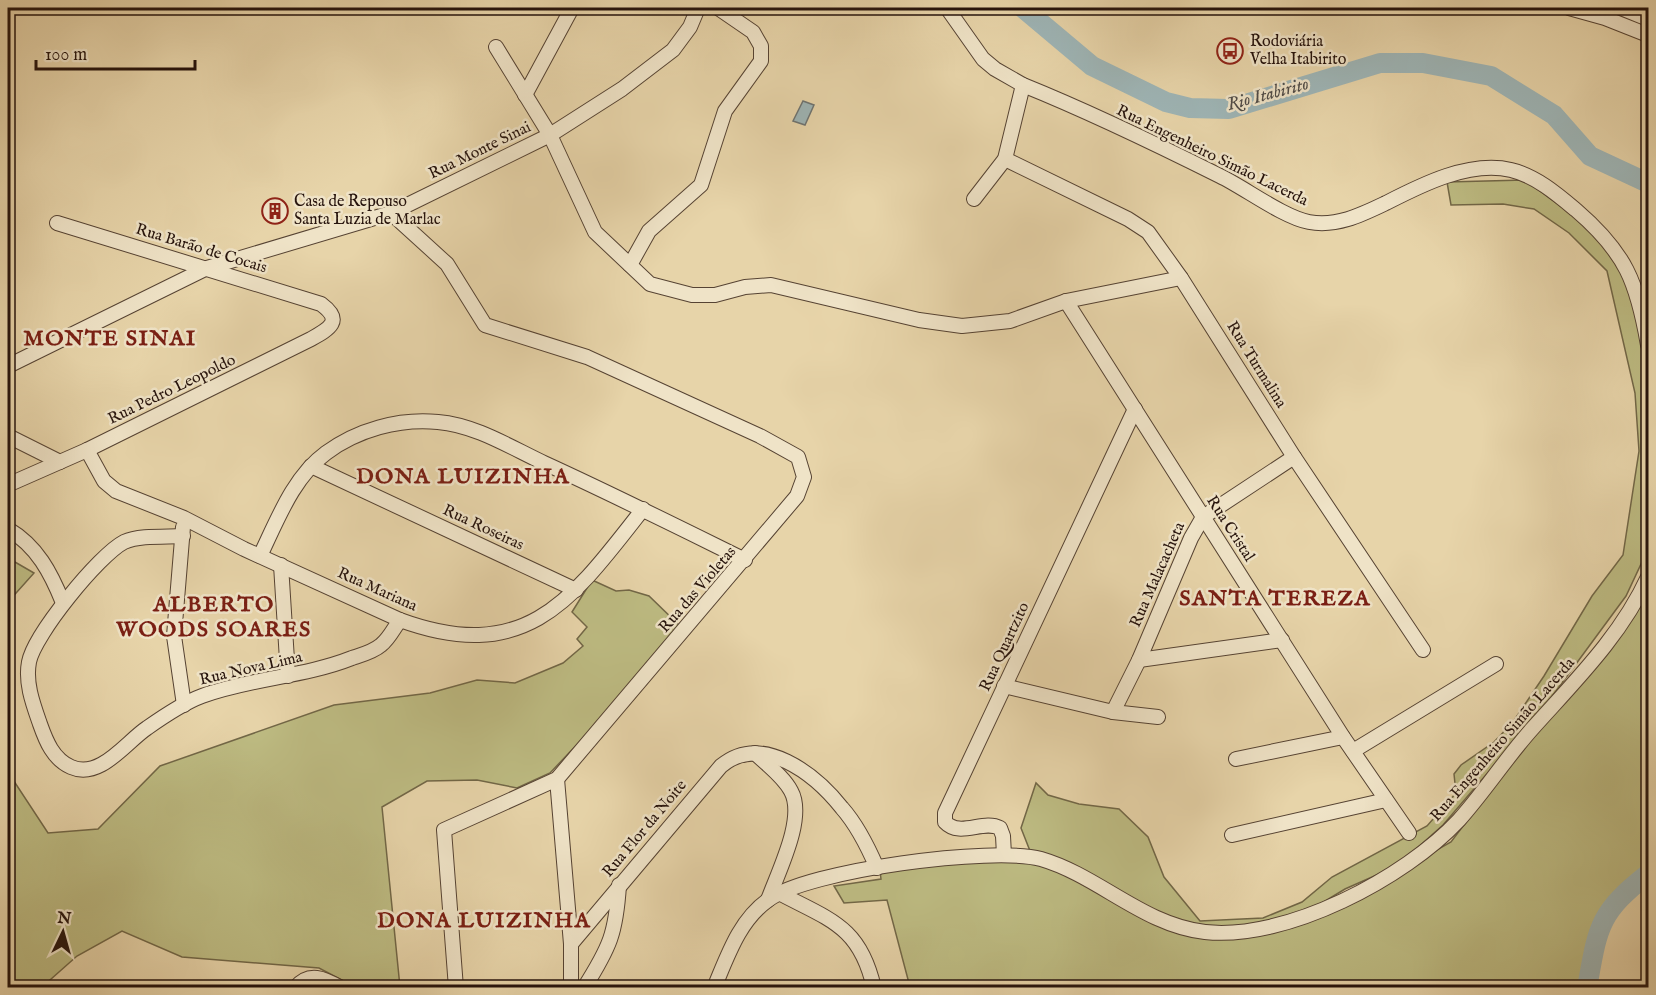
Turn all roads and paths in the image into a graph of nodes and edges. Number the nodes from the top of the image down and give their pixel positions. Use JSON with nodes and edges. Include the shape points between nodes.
{"nodes":[{"id":1,"x":572,"y":8,"type":"edge"},
{"id":2,"x":698,"y":8,"type":"edge"},
{"id":3,"x":718,"y":8,"type":"edge"},
{"id":4,"x":947,"y":8,"type":"edge"},
{"id":5,"x":1569,"y":8,"type":"edge"},
{"id":6,"x":1621,"y":8,"type":"edge"},
{"id":7,"x":1648,"y":19,"type":"edge"},
{"id":8,"x":1648,"y":35,"type":"edge"},
{"id":9,"x":496,"y":47,"type":"dead end"},
{"id":10,"x":1023,"y":85,"type":"junction"},
{"id":11,"x":525,"y":95,"type":"junction"},
{"id":12,"x":550,"y":135,"type":"junction"},
{"id":13,"x":1005,"y":159,"type":"junction"},
{"id":14,"x":974,"y":199,"type":"dead end"},
{"id":15,"x":391,"y":213,"type":"junction"},
{"id":16,"x":57,"y":223,"type":"dead end"},
{"id":17,"x":630,"y":265,"type":"junction"},
{"id":18,"x":207,"y":268,"type":"junction"},
{"id":19,"x":1181,"y":278,"type":"junction"},
{"id":20,"x":1066,"y":301,"type":"junction"},
{"id":21,"x":332,"y":315,"type":"joint"},
{"id":22,"x":1648,"y":345,"type":"edge"},
{"id":23,"x":8,"y":366,"type":"edge"},
{"id":24,"x":1135,"y":408,"type":"junction"},
{"id":25,"x":8,"y":436,"type":"edge"},
{"id":26,"x":87,"y":450,"type":"junction"},
{"id":27,"x":1294,"y":457,"type":"junction"},
{"id":28,"x":60,"y":462,"type":"junction"},
{"id":29,"x":311,"y":466,"type":"junction"},
{"id":30,"x":12,"y":483,"type":"dead end"},
{"id":31,"x":643,"y":508,"type":"junction"},
{"id":32,"x":1203,"y":517,"type":"junction"},
{"id":33,"x":184,"y":518,"type":"junction"},
{"id":34,"x":8,"y":529,"type":"edge"},
{"id":35,"x":183,"y":536,"type":"junction"},
{"id":36,"x":260,"y":556,"type":"junction"},
{"id":37,"x":745,"y":560,"type":"junction"},
{"id":38,"x":281,"y":566,"type":"junction"},
{"id":39,"x":1648,"y":578,"type":"edge"},
{"id":40,"x":576,"y":590,"type":"junction"},
{"id":41,"x":63,"y":603,"type":"junction"},
{"id":42,"x":400,"y":620,"type":"junction"},
{"id":43,"x":1282,"y":640,"type":"junction"},
{"id":44,"x":1423,"y":650,"type":"dead end"},
{"id":45,"x":1139,"y":660,"type":"junction"},
{"id":46,"x":1496,"y":664,"type":"dead end"},
{"id":47,"x":288,"y":676,"type":"junction"},
{"id":48,"x":1004,"y":686,"type":"junction"},
{"id":49,"x":184,"y":705,"type":"junction"},
{"id":50,"x":1113,"y":712,"type":"junction"},
{"id":51,"x":1158,"y":717,"type":"dead end"},
{"id":52,"x":1343,"y":737,"type":"junction"},
{"id":53,"x":1353,"y":751,"type":"junction"},
{"id":54,"x":755,"y":753,"type":"junction"},
{"id":55,"x":1236,"y":759,"type":"dead end"},
{"id":56,"x":557,"y":779,"type":"junction"},
{"id":57,"x":1386,"y":800,"type":"junction"},
{"id":58,"x":1409,"y":833,"type":"dead end"},
{"id":59,"x":1232,"y":835,"type":"dead end"},
{"id":60,"x":1004,"y":855,"type":"junction"},
{"id":61,"x":877,"y":868,"type":"junction"},
{"id":62,"x":619,"y":885,"type":"junction"},
{"id":63,"x":774,"y":896,"type":"junction"},
{"id":64,"x":571,"y":944,"type":"junction"},
{"id":65,"x":295,"y":987,"type":"edge"},
{"id":66,"x":341,"y":987,"type":"edge"},
{"id":67,"x":456,"y":987,"type":"edge"},
{"id":68,"x":571,"y":987,"type":"edge"},
{"id":69,"x":584,"y":987,"type":"edge"},
{"id":70,"x":714,"y":987,"type":"edge"},
{"id":71,"x":874,"y":987,"type":"edge"}],
"edges":[{"from":1,"to":11,"type":"street"},
{"from":2,"to":12,"type":"street","name":"Rua Monte Sinai","via":[[673,50],[622,89]]},
{"from":3,"to":17,"type":"street","via":[[753,32],[761,46],[761,61],[725,111],[701,185],[653,226]]},
{"from":4,"to":10,"type":"street","name":"Rua Engenheiro Simão Lacerda","via":[[983,59]]},
{"from":5,"to":8,"type":"street"},
{"from":6,"to":7,"type":"street"},
{"from":9,"to":11,"type":"street"},
{"from":10,"to":13,"type":"street"},
{"from":10,"to":22,"type":"street","name":"Rua Engenheiro Simão Lacerda","via":[[1220,176],[1308,222],[1334,223],[1362,215],[1453,175],[1492,169],[1526,175],[1583,216],[1617,254],[1638,293]]},
{"from":11,"to":12,"type":"street"},
{"from":12,"to":15,"type":"street","name":"Rua Monte Sinai"},
{"from":12,"to":17,"type":"street","via":[[595,232]]},
{"from":13,"to":14,"type":"street"},
{"from":13,"to":19,"type":"street","name":"Rua Turmalina","via":[[1140,225]]},
{"from":15,"to":18,"type":"street","name":"Rua Monte Sinai"},
{"from":15,"to":37,"type":"street","name":"Rua das Violetas","via":[[447,264],[485,325],[587,357],[798,457],[804,477],[797,496]]},
{"from":16,"to":18,"type":"street","name":"Rua Barão de Cocais"},
{"from":17,"to":20,"type":"street","via":[[650,284],[673,292],[715,295],[771,285],[919,320],[962,326],[1010,321]]},
{"from":18,"to":21,"type":"street","name":"Rua Barão de Cocais","via":[[321,304]]},
{"from":18,"to":23,"type":"street","name":"Rua Monte Sinai"},
{"from":19,"to":20,"type":"street"},
{"from":19,"to":27,"type":"street","name":"Rua Turmalina"},
{"from":20,"to":24,"type":"street","name":"Rua Cristal"},
{"from":21,"to":26,"type":"street","name":"Rua Pedro Leopoldo","via":[[333,322],[325,331]]},
{"from":24,"to":32,"type":"street","name":"Rua Cristal"},
{"from":24,"to":48,"type":"street","name":"Rua Quartzito"},
{"from":25,"to":28,"type":"street"},
{"from":26,"to":28,"type":"street","name":"Rua Pedro Leopoldo"},
{"from":26,"to":33,"type":"street","name":"Rua Mariana","via":[[109,487]]},
{"from":27,"to":32,"type":"street","name":"Rua Malacacheta"},
{"from":27,"to":44,"type":"street","name":"Rua Turmalina"},
{"from":28,"to":30,"type":"street","name":"Rua Pedro Leopoldo"},
{"from":29,"to":31,"type":"street","via":[[326,453],[367,431],[394,424],[439,422],[472,429]]},
{"from":29,"to":36,"type":"street","via":[[287,501]]},
{"from":29,"to":40,"type":"street","name":"Rua Roseiras"},
{"from":31,"to":37,"type":"street"},
{"from":31,"to":40,"type":"street","name":"Rua Mariana"},
{"from":32,"to":43,"type":"street","name":"Rua Cristal"},
{"from":32,"to":45,"type":"street","name":"Rua Malacacheta"},
{"from":33,"to":35,"type":"street"},
{"from":33,"to":36,"type":"street","name":"Rua Mariana"},
{"from":34,"to":41,"type":"street","via":[[44,561]]},
{"from":35,"to":41,"type":"street","via":[[124,543],[92,570]]},
{"from":35,"to":49,"type":"street","via":[[174,636]]},
{"from":36,"to":38,"type":"street","name":"Rua Mariana"},
{"from":37,"to":56,"type":"street","name":"Rua das Violetas"},
{"from":38,"to":42,"type":"street","name":"Rua Mariana"},
{"from":38,"to":47,"type":"street"},
{"from":39,"to":60,"type":"street","name":"Rua Engenheiro Simão Lacerda","via":[[1626,617],[1583,674],[1433,845],[1354,895],[1311,914],[1268,928],[1205,932],[1140,911],[1039,858]]},
{"from":40,"to":42,"type":"street","name":"Rua Mariana","via":[[534,622],[498,633],[468,636]]},
{"from":41,"to":49,"type":"street","name":"Rua Nova Lima","via":[[29,659],[33,703],[51,749],[63,763],[77,770],[96,767]]},
{"from":42,"to":47,"type":"street","name":"Rua Nova Lima","via":[[374,650]]},
{"from":43,"to":45,"type":"street"},
{"from":43,"to":52,"type":"street","name":"Rua Cristal"},
{"from":45,"to":50,"type":"street","name":"Rua Malacacheta"},
{"from":46,"to":53,"type":"street"},
{"from":47,"to":49,"type":"street","name":"Rua Nova Lima","via":[[233,687]]},
{"from":48,"to":50,"type":"street"},
{"from":48,"to":60,"type":"street","name":"Rua Quartzito","via":[[944,818],[946,825],[961,829],[1000,828]]},
{"from":50,"to":51,"type":"street"},
{"from":52,"to":53,"type":"street","name":"Rua Cristal"},
{"from":52,"to":55,"type":"street"},
{"from":53,"to":57,"type":"street","name":"Rua Cristal"},
{"from":54,"to":61,"type":"street","via":[[779,757],[809,776],[843,808]]},
{"from":54,"to":62,"type":"street","name":"Rua Flor da Noite","via":[[736,755],[721,766]]},
{"from":54,"to":63,"type":"street","via":[[783,779],[794,798],[790,842]]},
{"from":56,"to":64,"type":"street"},
{"from":56,"to":67,"type":"street","name":"Rua das Violetas","via":[[444,830]]},
{"from":57,"to":58,"type":"street","name":"Rua Cristal"},
{"from":57,"to":59,"type":"street"},
{"from":60,"to":61,"type":"street","name":"Rua Engenheiro Simão Lacerda"},
{"from":61,"to":63,"type":"street","name":"Rua Engenheiro Simão Lacerda","via":[[820,878]]},
{"from":62,"to":64,"type":"street","name":"Rua Flor da Noite"},
{"from":62,"to":69,"type":"street","via":[[614,932]]},
{"from":63,"to":70,"type":"street","name":"Rua Engenheiro Simão Lacerda","via":[[748,919]]},
{"from":63,"to":71,"type":"street","via":[[832,920],[851,935],[864,954]]},
{"from":64,"to":68,"type":"street"},
{"from":65,"to":66,"type":"street","via":[[314,976]]}]}
